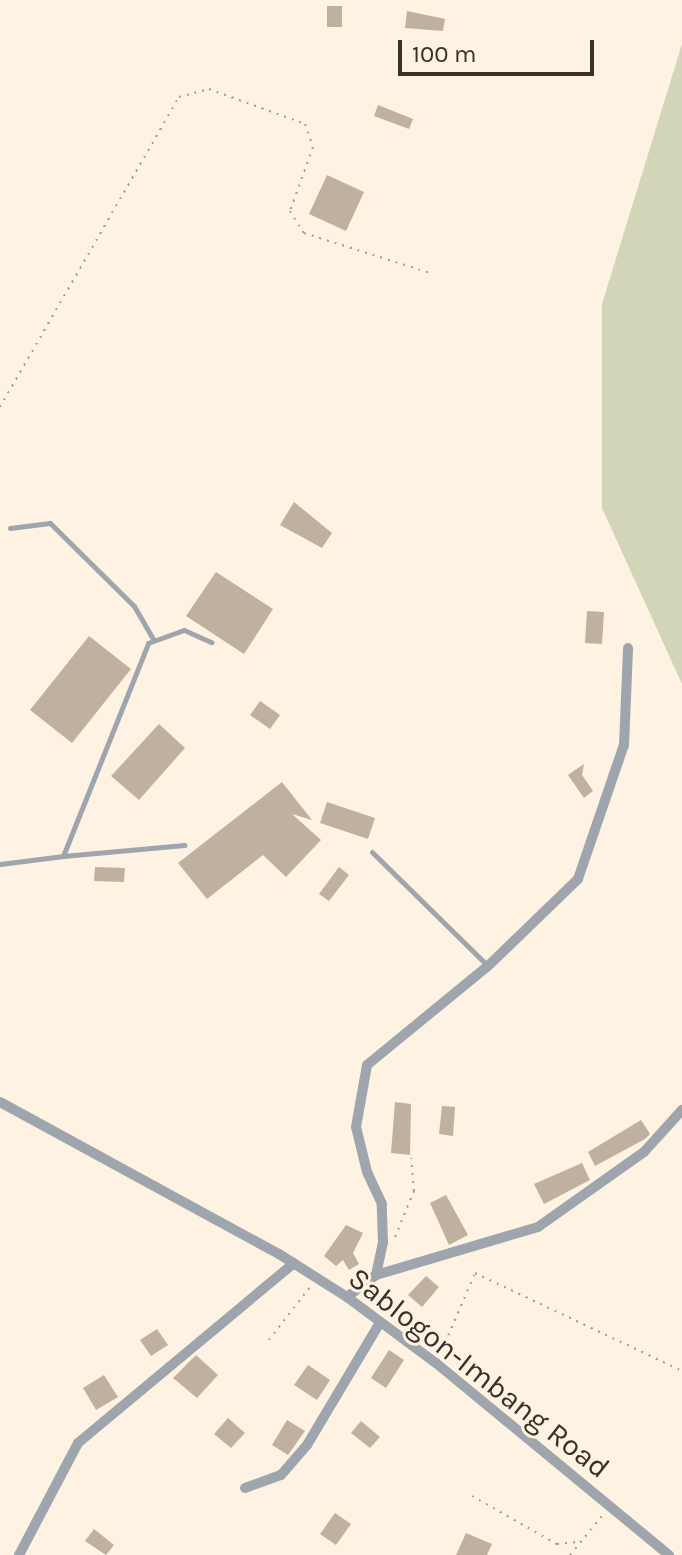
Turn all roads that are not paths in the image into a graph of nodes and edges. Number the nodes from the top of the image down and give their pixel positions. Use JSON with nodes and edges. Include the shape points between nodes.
{"nodes":[{"id":1,"x":10,"y":528,"type":"dead end"},
{"id":2,"x":154,"y":640,"type":"junction"},
{"id":3,"x":211,"y":642,"type":"dead end"},
{"id":4,"x":628,"y":648,"type":"dead end"},
{"id":5,"x":185,"y":845,"type":"dead end"},
{"id":6,"x":372,"y":852,"type":"dead end"},
{"id":7,"x":63,"y":856,"type":"junction"},
{"id":8,"x":0,"y":864,"type":"edge"},
{"id":9,"x":488,"y":966,"type":"junction"},
{"id":10,"x":0,"y":1102,"type":"edge"},
{"id":11,"x":682,"y":1110,"type":"edge"},
{"id":12,"x":294,"y":1263,"type":"junction"},
{"id":13,"x":376,"y":1275,"type":"junction"},
{"id":14,"x":347,"y":1297,"type":"junction"},
{"id":15,"x":379,"y":1324,"type":"junction"},
{"id":16,"x":245,"y":1488,"type":"dead end"},
{"id":17,"x":19,"y":1555,"type":"edge"},
{"id":18,"x":669,"y":1555,"type":"edge"}],
"edges":[{"from":1,"to":2,"type":"lane","via":[[50,523],[134,606]]},
{"from":2,"to":3,"type":"lane","via":[[184,630]]},
{"from":2,"to":7,"type":"lane","via":[[148,643],[98,757]]},
{"from":4,"to":9,"type":"street","via":[[624,745],[578,879]]},
{"from":5,"to":7,"type":"lane"},
{"from":6,"to":9,"type":"lane"},
{"from":7,"to":8,"type":"lane"},
{"from":9,"to":13,"type":"street","via":[[367,1065],[356,1127],[382,1204],[383,1242]]},
{"from":10,"to":12,"type":"street","name":"Sablogon-Imbang Road"},
{"from":11,"to":13,"type":"street","via":[[644,1152],[538,1227]]},
{"from":12,"to":14,"type":"street","name":"Sablogon-Imbang Road"},
{"from":12,"to":17,"type":"street","via":[[78,1443]]},
{"from":13,"to":14,"type":"street"},
{"from":14,"to":15,"type":"street","name":"Sablogon-Imbang Road"},
{"from":15,"to":16,"type":"street","via":[[307,1445],[281,1475]]},
{"from":15,"to":18,"type":"street","name":"Sablogon-Imbang Road","via":[[436,1363]]}]}
